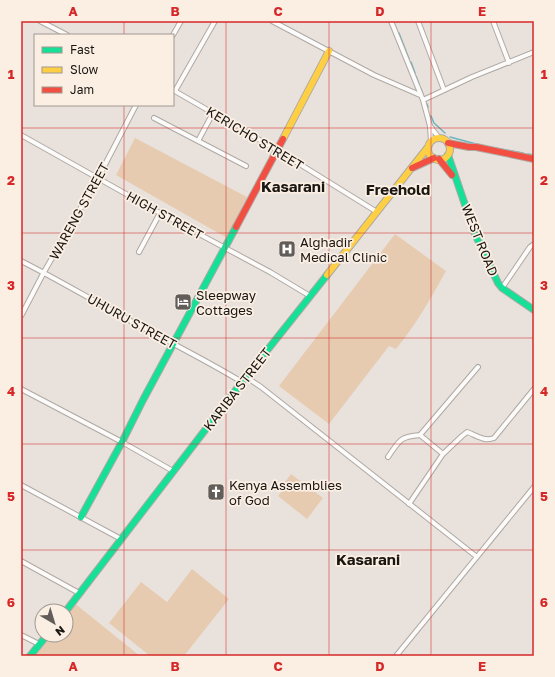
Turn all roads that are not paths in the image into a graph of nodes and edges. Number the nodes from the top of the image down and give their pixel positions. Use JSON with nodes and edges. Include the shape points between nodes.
{"nodes":[{"id":1,"x":40,"y":21,"type":"edge"},
{"id":2,"x":181,"y":21,"type":"edge"},
{"id":3,"x":215,"y":21,"type":"edge"},
{"id":4,"x":272,"y":21,"type":"edge"},
{"id":5,"x":391,"y":21,"type":"edge"},
{"id":6,"x":418,"y":21,"type":"edge"},
{"id":7,"x":493,"y":21,"type":"edge"},
{"id":8,"x":65,"y":34,"type":"edge"},
{"id":9,"x":174,"y":34,"type":"edge"},
{"id":10,"x":329,"y":51,"type":"junction"},
{"id":11,"x":534,"y":52,"type":"edge"},
{"id":12,"x":509,"y":63,"type":"junction"},
{"id":13,"x":444,"y":90,"type":"junction"},
{"id":14,"x":174,"y":91,"type":"edge"},
{"id":15,"x":420,"y":95,"type":"junction"},
{"id":16,"x":422,"y":100,"type":"junction"},
{"id":17,"x":135,"y":106,"type":"edge"},
{"id":18,"x":213,"y":113,"type":"junction"},
{"id":19,"x":154,"y":118,"type":"dead end"},
{"id":20,"x":430,"y":126,"type":"junction"},
{"id":21,"x":21,"y":135,"type":"edge"},
{"id":22,"x":440,"y":138,"type":"junction"},
{"id":23,"x":198,"y":141,"type":"junction"},
{"id":24,"x":448,"y":143,"type":"junction"},
{"id":25,"x":430,"y":144,"type":"junction"},
{"id":26,"x":466,"y":146,"type":"junction"},
{"id":27,"x":277,"y":150,"type":"junction"},
{"id":28,"x":449,"y":153,"type":"junction"},
{"id":29,"x":436,"y":159,"type":"junction"},
{"id":30,"x":534,"y":159,"type":"edge"},
{"id":31,"x":246,"y":166,"type":"dead end"},
{"id":32,"x":410,"y":169,"type":"junction"},
{"id":33,"x":455,"y":177,"type":"junction"},
{"id":34,"x":98,"y":178,"type":"junction"},
{"id":35,"x":377,"y":212,"type":"junction"},
{"id":36,"x":160,"y":213,"type":"junction"},
{"id":37,"x":534,"y":244,"type":"edge"},
{"id":38,"x":224,"y":247,"type":"junction"},
{"id":39,"x":140,"y":252,"type":"dead end"},
{"id":40,"x":21,"y":261,"type":"edge"},
{"id":41,"x":44,"y":272,"type":"junction"},
{"id":42,"x":502,"y":288,"type":"junction"},
{"id":43,"x":310,"y":296,"type":"junction"},
{"id":44,"x":534,"y":310,"type":"edge"},
{"id":45,"x":21,"y":316,"type":"edge"},
{"id":46,"x":174,"y":344,"type":"junction"},
{"id":47,"x":478,"y":367,"type":"dead end"},
{"id":48,"x":246,"y":377,"type":"junction"},
{"id":49,"x":242,"y":382,"type":"junction"},
{"id":50,"x":21,"y":389,"type":"edge"},
{"id":51,"x":534,"y":389,"type":"edge"},
{"id":52,"x":420,"y":436,"type":"junction"},
{"id":53,"x":122,"y":442,"type":"junction"},
{"id":54,"x":443,"y":454,"type":"junction"},
{"id":55,"x":388,"y":457,"type":"dead end"},
{"id":56,"x":173,"y":471,"type":"junction"},
{"id":57,"x":21,"y":485,"type":"edge"},
{"id":58,"x":534,"y":487,"type":"edge"},
{"id":59,"x":409,"y":504,"type":"junction"},
{"id":60,"x":80,"y":517,"type":"junction"},
{"id":61,"x":121,"y":539,"type":"junction"},
{"id":62,"x":476,"y":557,"type":"junction"},
{"id":63,"x":21,"y":561,"type":"edge"},
{"id":64,"x":79,"y":593,"type":"junction"},
{"id":65,"x":72,"y":603,"type":"edge"},
{"id":66,"x":21,"y":635,"type":"edge"},
{"id":67,"x":39,"y":644,"type":"joint"},
{"id":68,"x":30,"y":656,"type":"edge"},
{"id":69,"x":396,"y":656,"type":"edge"}],
"edges":[{"from":1,"to":8,"type":"street"},
{"from":2,"to":9,"type":"street"},
{"from":3,"to":14,"type":"street"},
{"from":4,"to":10,"type":"street"},
{"from":5,"to":15,"type":"street"},
{"from":6,"to":13,"type":"street"},
{"from":7,"to":12,"type":"street"},
{"from":10,"to":15,"type":"street"},
{"from":10,"to":27,"type":"street"},
{"from":11,"to":12,"type":"street"},
{"from":12,"to":13,"type":"street"},
{"from":13,"to":16,"type":"street"},
{"from":14,"to":18,"type":"street","name":"KERICHO STREET"},
{"from":15,"to":16,"type":"street"},
{"from":16,"to":20,"type":"street"},
{"from":17,"to":34,"type":"street","name":"WARENG STREET"},
{"from":18,"to":23,"type":"street"},
{"from":18,"to":27,"type":"street","name":"KERICHO STREET"},
{"from":19,"to":23,"type":"street"},
{"from":20,"to":22,"type":"street"},
{"from":20,"to":25,"type":"street"},
{"from":21,"to":34,"type":"street","name":"HIGH STREET"},
{"from":22,"to":24,"type":"street"},
{"from":22,"to":25,"type":"street","via":[[436,138]]},
{"from":23,"to":31,"type":"street"},
{"from":24,"to":26,"type":"street"},
{"from":24,"to":28,"type":"street"},
{"from":25,"to":29,"type":"street","via":[[429,153]]},
{"from":25,"to":32,"type":"street","name":"KARIBA STREET"},
{"from":26,"to":28,"type":"street"},
{"from":26,"to":30,"type":"street"},
{"from":27,"to":35,"type":"street","name":"KERICHO STREET"},
{"from":27,"to":38,"type":"street"},
{"from":28,"to":29,"type":"street","via":[[444,158]]},
{"from":28,"to":33,"type":"street","name":"WEST ROAD"},
{"from":29,"to":32,"type":"street"},
{"from":29,"to":33,"type":"street","name":"WEST ROAD"},
{"from":32,"to":35,"type":"street","name":"KARIBA STREET"},
{"from":33,"to":42,"type":"street","name":"WEST ROAD","via":[[475,234]]},
{"from":34,"to":36,"type":"street","name":"HIGH STREET"},
{"from":34,"to":41,"type":"street","name":"WARENG STREET"},
{"from":35,"to":43,"type":"street","name":"KARIBA STREET"},
{"from":36,"to":38,"type":"street","name":"HIGH STREET"},
{"from":36,"to":39,"type":"street"},
{"from":37,"to":42,"type":"street"},
{"from":38,"to":43,"type":"street","name":"HIGH STREET"},
{"from":38,"to":46,"type":"street"},
{"from":40,"to":41,"type":"street","name":"UHURU STREET"},
{"from":41,"to":45,"type":"street","name":"WARENG STREET"},
{"from":41,"to":46,"type":"street","name":"UHURU STREET"},
{"from":42,"to":44,"type":"street","name":"WEST ROAD"},
{"from":43,"to":48,"type":"street","name":"KARIBA STREET"},
{"from":46,"to":49,"type":"street","name":"UHURU STREET"},
{"from":46,"to":53,"type":"street"},
{"from":47,"to":52,"type":"street"},
{"from":48,"to":49,"type":"street","name":"KARIBA STREET"},
{"from":48,"to":59,"type":"street"},
{"from":49,"to":56,"type":"street","name":"KARIBA STREET"},
{"from":50,"to":53,"type":"street"},
{"from":51,"to":54,"type":"street","via":[[494,438],[481,438],[467,432]]},
{"from":52,"to":54,"type":"street"},
{"from":52,"to":55,"type":"street","via":[[401,439]]},
{"from":53,"to":56,"type":"street"},
{"from":53,"to":60,"type":"street"},
{"from":54,"to":59,"type":"street"},
{"from":56,"to":61,"type":"street","name":"KARIBA STREET"},
{"from":57,"to":60,"type":"street"},
{"from":58,"to":62,"type":"street"},
{"from":59,"to":62,"type":"street"},
{"from":60,"to":61,"type":"street"},
{"from":61,"to":64,"type":"street","name":"KARIBA STREET"},
{"from":62,"to":69,"type":"street"},
{"from":63,"to":64,"type":"street"},
{"from":64,"to":65,"type":"street","name":"KARIBA STREET"},
{"from":66,"to":67,"type":"street"},
{"from":67,"to":68,"type":"street"}]}
